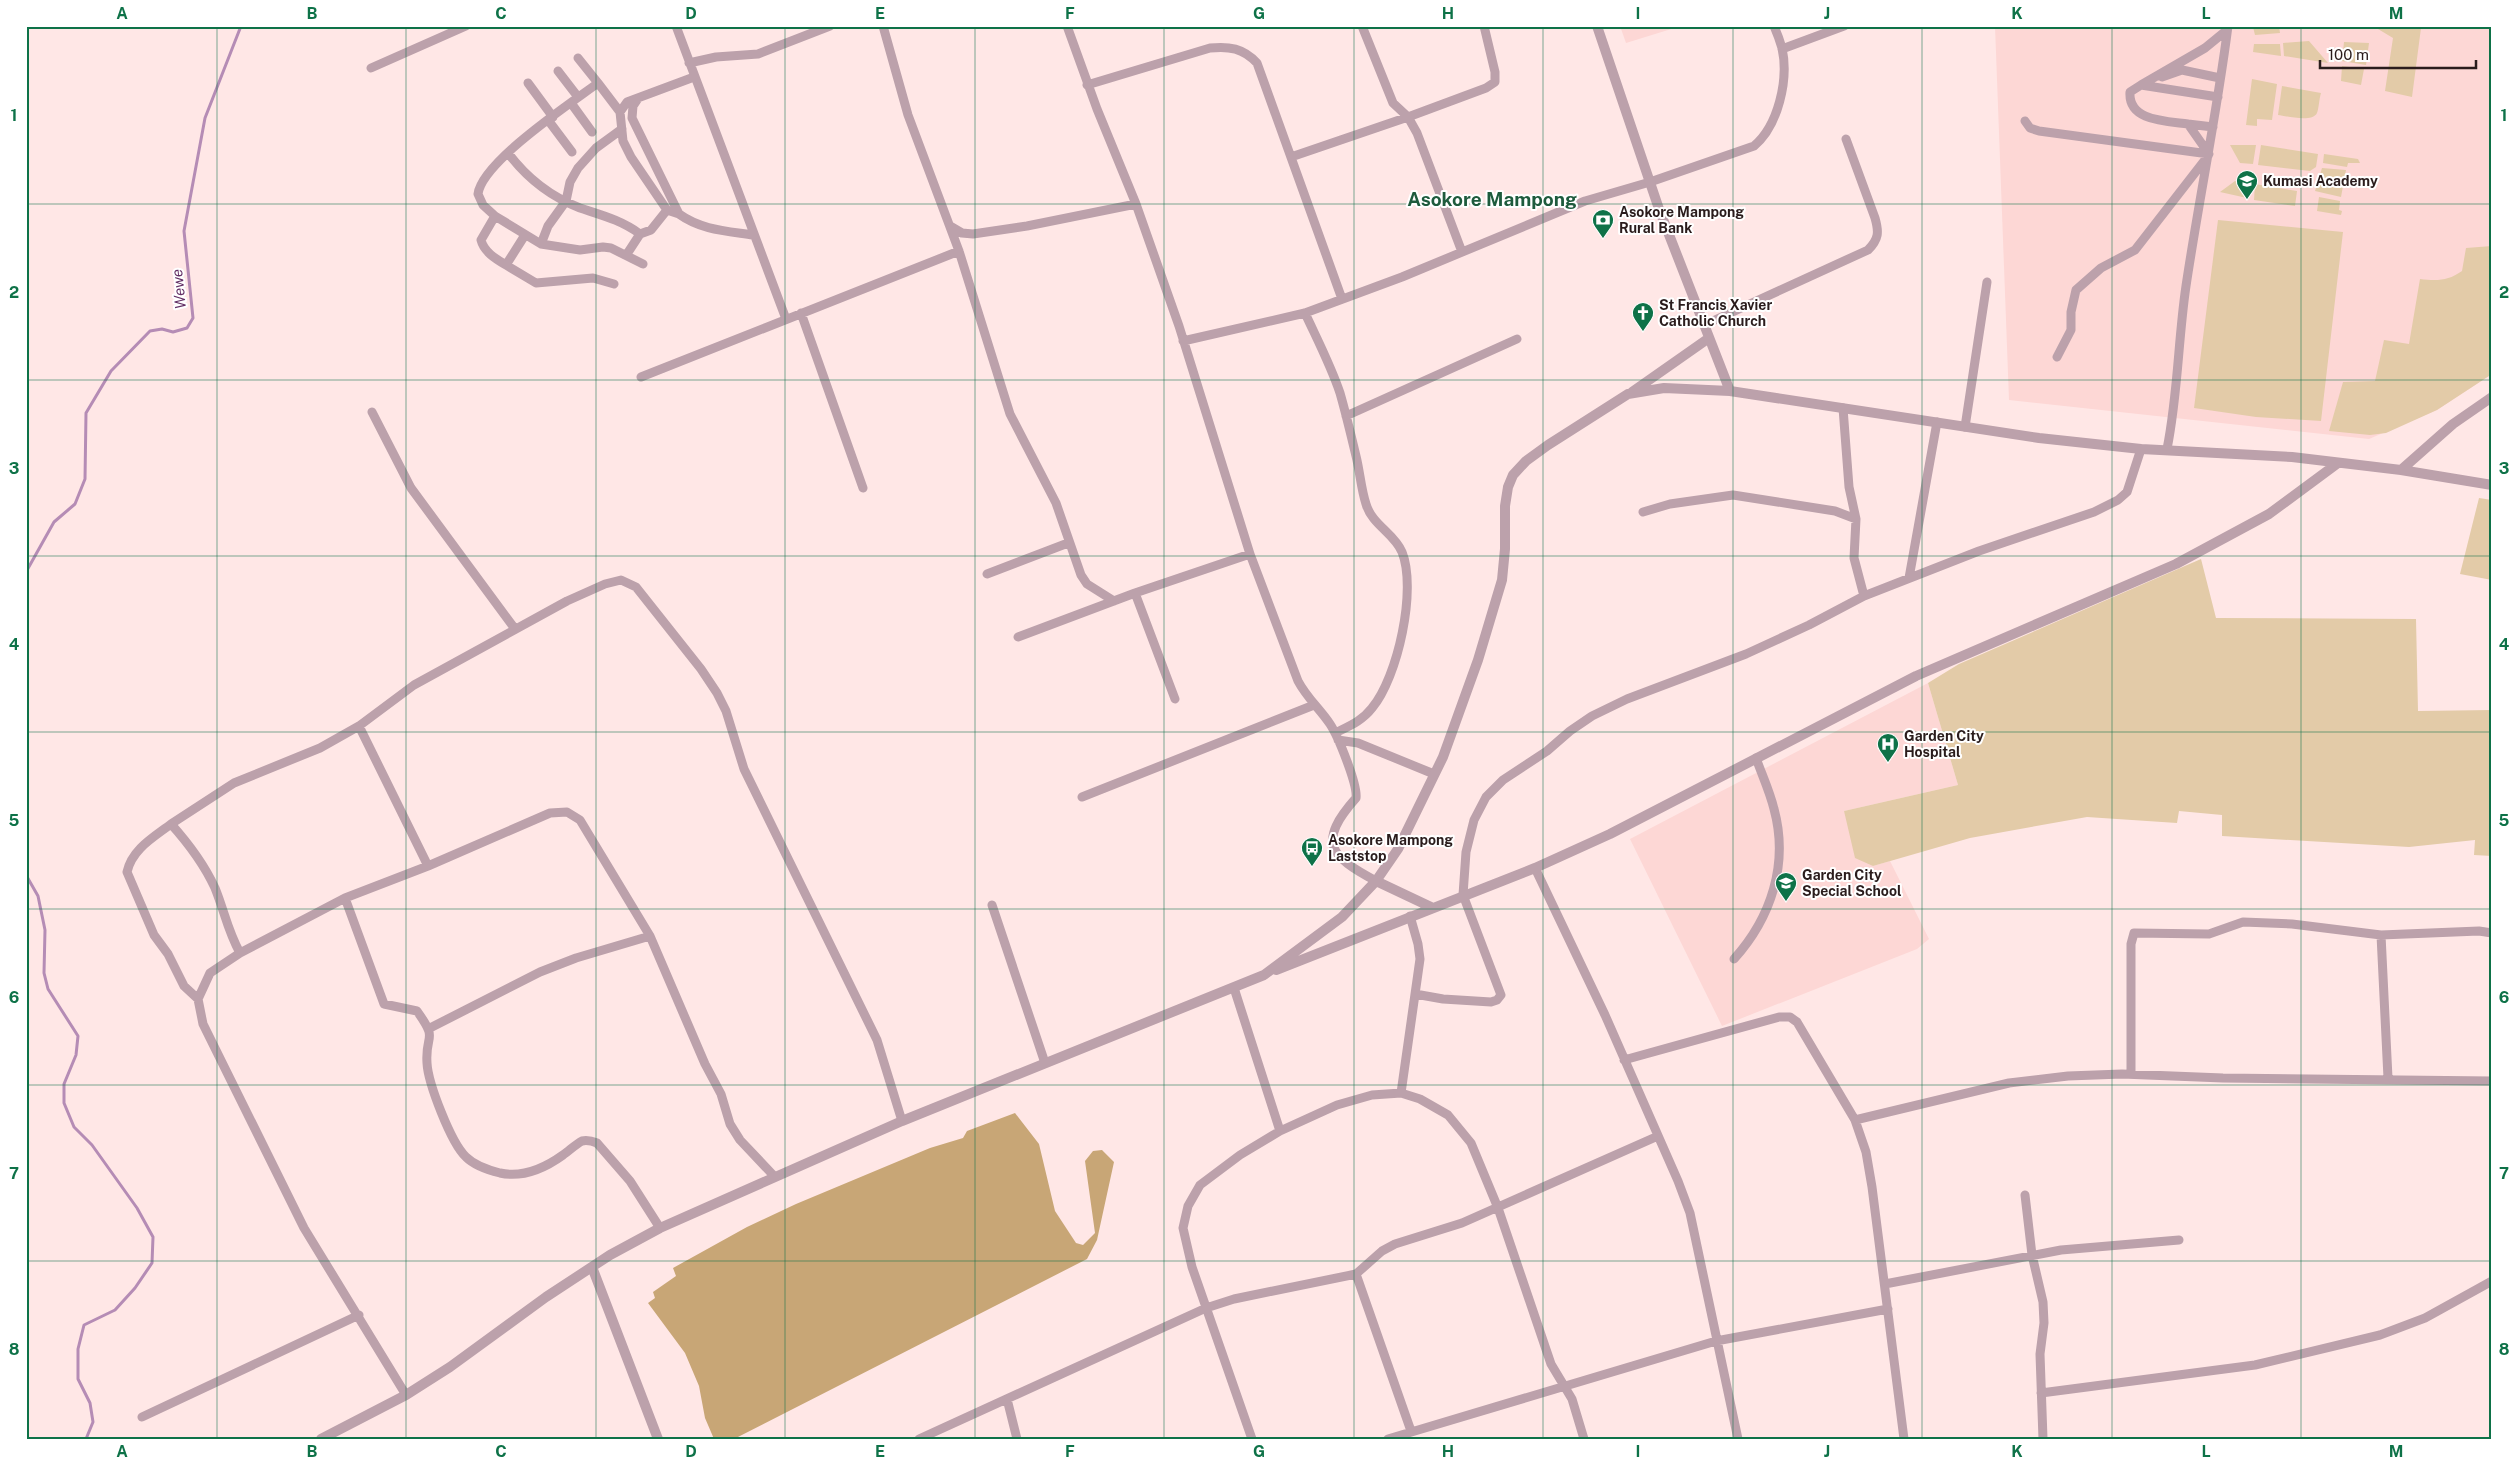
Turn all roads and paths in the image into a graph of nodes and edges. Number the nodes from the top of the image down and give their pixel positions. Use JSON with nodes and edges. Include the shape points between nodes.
{"nodes":[{"id":1,"x":466,"y":26,"type":"edge"},
{"id":2,"x":676,"y":26,"type":"edge"},
{"id":3,"x":830,"y":26,"type":"edge"},
{"id":4,"x":883,"y":26,"type":"edge"},
{"id":5,"x":1067,"y":26,"type":"edge"},
{"id":6,"x":1362,"y":26,"type":"edge"},
{"id":7,"x":1484,"y":26,"type":"edge"},
{"id":8,"x":1597,"y":26,"type":"edge"},
{"id":9,"x":1774,"y":26,"type":"edge"},
{"id":10,"x":1844,"y":26,"type":"edge"},
{"id":11,"x":2227,"y":28,"type":"edge"},
{"id":12,"x":1782,"y":49,"type":"junction"},
{"id":13,"x":578,"y":58,"type":"dead end"},
{"id":14,"x":689,"y":63,"type":"junction"},
{"id":15,"x":371,"y":68,"type":"dead end"},
{"id":16,"x":558,"y":71,"type":"dead end"},
{"id":17,"x":694,"y":77,"type":"junction"},
{"id":18,"x":2220,"y":78,"type":"junction"},
{"id":19,"x":528,"y":83,"type":"dead end"},
{"id":20,"x":598,"y":84,"type":"junction"},
{"id":21,"x":1087,"y":85,"type":"junction"},
{"id":22,"x":2141,"y":85,"type":"junction"},
{"id":23,"x":578,"y":97,"type":"junction"},
{"id":24,"x":2218,"y":97,"type":"junction"},
{"id":25,"x":637,"y":100,"type":"junction"},
{"id":26,"x":571,"y":103,"type":"junction"},
{"id":27,"x":620,"y":112,"type":"junction"},
{"id":28,"x":1408,"y":117,"type":"junction"},
{"id":29,"x":550,"y":118,"type":"junction"},
{"id":30,"x":2025,"y":122,"type":"dead end"},
{"id":31,"x":2188,"y":124,"type":"junction"},
{"id":32,"x":2213,"y":127,"type":"junction"},
{"id":33,"x":622,"y":129,"type":"junction"},
{"id":34,"x":592,"y":132,"type":"dead end"},
{"id":35,"x":1846,"y":139,"type":"dead end"},
{"id":36,"x":572,"y":152,"type":"dead end"},
{"id":37,"x":508,"y":153,"type":"junction"},
{"id":38,"x":2209,"y":154,"type":"junction"},
{"id":39,"x":1291,"y":156,"type":"junction"},
{"id":40,"x":660,"y":179,"type":"junction"},
{"id":41,"x":1650,"y":182,"type":"junction"},
{"id":42,"x":652,"y":186,"type":"junction"},
{"id":43,"x":566,"y":201,"type":"junction"},
{"id":44,"x":1136,"y":204,"type":"junction"},
{"id":45,"x":667,"y":210,"type":"junction"},
{"id":46,"x":679,"y":214,"type":"junction"},
{"id":47,"x":495,"y":216,"type":"junction"},
{"id":48,"x":950,"y":226,"type":"junction"},
{"id":49,"x":640,"y":234,"type":"junction"},
{"id":50,"x":525,"y":235,"type":"junction"},
{"id":51,"x":753,"y":235,"type":"junction"},
{"id":52,"x":541,"y":244,"type":"junction"},
{"id":53,"x":959,"y":251,"type":"junction"},
{"id":54,"x":1462,"y":252,"type":"junction"},
{"id":55,"x":627,"y":254,"type":"junction"},
{"id":56,"x":506,"y":264,"type":"junction"},
{"id":57,"x":643,"y":264,"type":"dead end"},
{"id":58,"x":1987,"y":282,"type":"dead end"},
{"id":59,"x":614,"y":284,"type":"dead end"},
{"id":60,"x":1342,"y":299,"type":"junction"},
{"id":61,"x":800,"y":313,"type":"junction"},
{"id":62,"x":1306,"y":313,"type":"junction"},
{"id":63,"x":786,"y":318,"type":"junction"},
{"id":64,"x":1704,"y":325,"type":"junction"},
{"id":65,"x":1709,"y":338,"type":"junction"},
{"id":66,"x":1517,"y":339,"type":"dead end"},
{"id":67,"x":1183,"y":341,"type":"junction"},
{"id":68,"x":2057,"y":357,"type":"dead end"},
{"id":69,"x":641,"y":377,"type":"dead end"},
{"id":70,"x":1730,"y":391,"type":"junction"},
{"id":71,"x":1628,"y":394,"type":"junction"},
{"id":72,"x":2492,"y":397,"type":"edge"},
{"id":73,"x":1843,"y":408,"type":"junction"},
{"id":74,"x":372,"y":412,"type":"dead end"},
{"id":75,"x":1346,"y":416,"type":"junction"},
{"id":76,"x":1937,"y":422,"type":"junction"},
{"id":77,"x":1965,"y":427,"type":"junction"},
{"id":78,"x":2141,"y":449,"type":"junction"},
{"id":79,"x":2168,"y":449,"type":"junction"},
{"id":80,"x":2338,"y":463,"type":"junction"},
{"id":81,"x":2401,"y":470,"type":"junction"},
{"id":82,"x":2492,"y":485,"type":"edge"},
{"id":83,"x":863,"y":488,"type":"dead end"},
{"id":84,"x":1643,"y":512,"type":"dead end"},
{"id":85,"x":1856,"y":519,"type":"junction"},
{"id":86,"x":1068,"y":543,"type":"junction"},
{"id":87,"x":1250,"y":554,"type":"junction"},
{"id":88,"x":987,"y":574,"type":"dead end"},
{"id":89,"x":1909,"y":578,"type":"junction"},
{"id":90,"x":1135,"y":593,"type":"junction"},
{"id":91,"x":1864,"y":596,"type":"junction"},
{"id":92,"x":1114,"y":601,"type":"junction"},
{"id":93,"x":515,"y":629,"type":"junction"},
{"id":94,"x":1018,"y":637,"type":"dead end"},
{"id":95,"x":1175,"y":699,"type":"dead end"},
{"id":96,"x":1314,"y":706,"type":"junction"},
{"id":97,"x":359,"y":726,"type":"junction"},
{"id":98,"x":1336,"y":737,"type":"junction"},
{"id":99,"x":1756,"y":758,"type":"junction"},
{"id":100,"x":1434,"y":774,"type":"junction"},
{"id":101,"x":1082,"y":797,"type":"dead end"},
{"id":102,"x":171,"y":824,"type":"junction"},
{"id":103,"x":428,"y":866,"type":"junction"},
{"id":104,"x":1535,"y":868,"type":"junction"},
{"id":105,"x":1376,"y":881,"type":"junction"},
{"id":106,"x":1463,"y":895,"type":"junction"},
{"id":107,"x":345,"y":898,"type":"junction"},
{"id":108,"x":992,"y":905,"type":"dead end"},
{"id":109,"x":1431,"y":907,"type":"junction"},
{"id":110,"x":1410,"y":916,"type":"junction"},
{"id":111,"x":2492,"y":933,"type":"edge"},
{"id":112,"x":2381,"y":935,"type":"junction"},
{"id":113,"x":650,"y":936,"type":"junction"},
{"id":114,"x":240,"y":953,"type":"junction"},
{"id":115,"x":1734,"y":959,"type":"dead end"},
{"id":116,"x":1264,"y":975,"type":"junction"},
{"id":117,"x":1234,"y":988,"type":"junction"},
{"id":118,"x":1415,"y":994,"type":"junction"},
{"id":119,"x":198,"y":999,"type":"junction"},
{"id":120,"x":430,"y":1028,"type":"junction"},
{"id":121,"x":1624,"y":1060,"type":"junction"},
{"id":122,"x":1045,"y":1063,"type":"junction"},
{"id":123,"x":2131,"y":1074,"type":"junction"},
{"id":124,"x":2388,"y":1078,"type":"junction"},
{"id":125,"x":2492,"y":1081,"type":"edge"},
{"id":126,"x":1401,"y":1093,"type":"junction"},
{"id":127,"x":902,"y":1120,"type":"junction"},
{"id":128,"x":1855,"y":1120,"type":"junction"},
{"id":129,"x":1280,"y":1131,"type":"junction"},
{"id":130,"x":1658,"y":1136,"type":"junction"},
{"id":131,"x":774,"y":1176,"type":"junction"},
{"id":132,"x":2025,"y":1195,"type":"dead end"},
{"id":133,"x":1498,"y":1208,"type":"junction"},
{"id":134,"x":660,"y":1228,"type":"junction"},
{"id":135,"x":2180,"y":1240,"type":"dead end"},
{"id":136,"x":2032,"y":1255,"type":"junction"},
{"id":137,"x":592,"y":1267,"type":"junction"},
{"id":138,"x":1356,"y":1274,"type":"junction"},
{"id":139,"x":2492,"y":1281,"type":"edge"},
{"id":140,"x":1885,"y":1284,"type":"junction"},
{"id":141,"x":1206,"y":1308,"type":"junction"},
{"id":142,"x":1888,"y":1309,"type":"junction"},
{"id":143,"x":359,"y":1316,"type":"junction"},
{"id":144,"x":1716,"y":1341,"type":"junction"},
{"id":145,"x":1562,"y":1386,"type":"junction"},
{"id":146,"x":2040,"y":1393,"type":"junction"},
{"id":147,"x":406,"y":1395,"type":"junction"},
{"id":148,"x":1006,"y":1399,"type":"junction"},
{"id":149,"x":142,"y":1417,"type":"dead end"},
{"id":150,"x":1411,"y":1431,"type":"junction"},
{"id":151,"x":321,"y":1439,"type":"edge"},
{"id":152,"x":658,"y":1439,"type":"edge"},
{"id":153,"x":920,"y":1439,"type":"edge"},
{"id":154,"x":1016,"y":1439,"type":"edge"},
{"id":155,"x":1252,"y":1439,"type":"edge"},
{"id":156,"x":1388,"y":1439,"type":"edge"},
{"id":157,"x":1584,"y":1439,"type":"edge"},
{"id":158,"x":1738,"y":1439,"type":"edge"},
{"id":159,"x":1904,"y":1439,"type":"edge"},
{"id":160,"x":2043,"y":1439,"type":"edge"}],
"edges":[{"from":1,"to":15,"type":"street"},
{"from":2,"to":14,"type":"street"},
{"from":3,"to":14,"type":"street","via":[[758,54]]},
{"from":4,"to":48,"type":"street","via":[[908,115]]},
{"from":5,"to":21,"type":"street"},
{"from":6,"to":28,"type":"street","via":[[1393,103]]},
{"from":7,"to":28,"type":"street","via":[[1495,72],[1494,82],[1486,88]]},
{"from":8,"to":41,"type":"street"},
{"from":9,"to":12,"type":"street"},
{"from":10,"to":12,"type":"street"},
{"from":11,"to":18,"type":"street"},
{"from":11,"to":22,"type":"street","via":[[2205,48]]},
{"from":12,"to":41,"type":"street","via":[[1783,88],[1764,138],[1742,152]]},
{"from":13,"to":20,"type":"street"},
{"from":14,"to":17,"type":"street"},
{"from":16,"to":23,"type":"street"},
{"from":17,"to":25,"type":"street"},
{"from":17,"to":51,"type":"street"},
{"from":18,"to":22,"type":"street","via":[[2182,70]]},
{"from":18,"to":24,"type":"street"},
{"from":19,"to":29,"type":"street"},
{"from":20,"to":23,"type":"street"},
{"from":20,"to":27,"type":"street"},
{"from":21,"to":39,"type":"street","via":[[1210,48],[1237,49],[1257,63]]},
{"from":21,"to":44,"type":"street"},
{"from":22,"to":24,"type":"street"},
{"from":22,"to":31,"type":"street","via":[[2130,92],[2129,103],[2134,110],[2154,119]]},
{"from":23,"to":26,"type":"street"},
{"from":24,"to":32,"type":"street"},
{"from":25,"to":27,"type":"street","via":[[627,102]]},
{"from":25,"to":40,"type":"street","via":[[632,118]]},
{"from":26,"to":29,"type":"street"},
{"from":26,"to":34,"type":"street"},
{"from":27,"to":33,"type":"street"},
{"from":28,"to":39,"type":"street"},
{"from":28,"to":54,"type":"street"},
{"from":29,"to":36,"type":"street"},
{"from":29,"to":37,"type":"street"},
{"from":30,"to":38,"type":"street","via":[[2030,128],[2040,131]]},
{"from":31,"to":32,"type":"street"},
{"from":31,"to":38,"type":"street"},
{"from":32,"to":38,"type":"street"},
{"from":33,"to":42,"type":"street","via":[[626,149]]},
{"from":33,"to":43,"type":"street","via":[[596,148],[578,168],[570,182]]},
{"from":35,"to":64,"type":"street","via":[[1875,218],[1876,242],[1868,250]]},
{"from":37,"to":43,"type":"street","via":[[527,176]]},
{"from":37,"to":47,"type":"street","via":[[479,189],[480,200]]},
{"from":38,"to":68,"type":"street","via":[[2136,250],[2101,268],[2076,290],[2071,330]]},
{"from":38,"to":79,"type":"street","via":[[2186,287]]},
{"from":39,"to":60,"type":"street"},
{"from":40,"to":42,"type":"street"},
{"from":40,"to":46,"type":"street"},
{"from":41,"to":54,"type":"street","via":[[1584,201]]},
{"from":41,"to":64,"type":"street"},
{"from":42,"to":45,"type":"street"},
{"from":43,"to":49,"type":"street","via":[[606,215]]},
{"from":43,"to":52,"type":"street","via":[[548,226]]},
{"from":44,"to":48,"type":"street","via":[[974,234],[962,233]]},
{"from":44,"to":67,"type":"street"},
{"from":45,"to":46,"type":"street"},
{"from":45,"to":49,"type":"street","via":[[651,230]]},
{"from":46,"to":51,"type":"street","via":[[702,226]]},
{"from":47,"to":50,"type":"street"},
{"from":47,"to":56,"type":"street","via":[[481,240],[485,249]]},
{"from":48,"to":53,"type":"street"},
{"from":49,"to":55,"type":"street"},
{"from":50,"to":52,"type":"street"},
{"from":50,"to":56,"type":"street"},
{"from":51,"to":63,"type":"street"},
{"from":52,"to":55,"type":"street","via":[[580,250],[603,247]]},
{"from":53,"to":61,"type":"street"},
{"from":53,"to":86,"type":"street","via":[[1010,414],[1056,503]]},
{"from":54,"to":60,"type":"street"},
{"from":55,"to":57,"type":"street"},
{"from":56,"to":59,"type":"street","via":[[536,283],[592,278]]},
{"from":58,"to":77,"type":"street"},
{"from":60,"to":62,"type":"street"},
{"from":61,"to":63,"type":"street"},
{"from":61,"to":83,"type":"street"},
{"from":62,"to":67,"type":"street"},
{"from":62,"to":75,"type":"street","via":[[1339,391]]},
{"from":63,"to":69,"type":"street"},
{"from":64,"to":65,"type":"street"},
{"from":65,"to":70,"type":"street"},
{"from":65,"to":71,"type":"street"},
{"from":66,"to":75,"type":"street"},
{"from":67,"to":87,"type":"street"},
{"from":70,"to":71,"type":"street","via":[[1664,388]]},
{"from":70,"to":73,"type":"street"},
{"from":71,"to":100,"type":"street","via":[[1548,445],[1513,475],[1505,506],[1502,580],[1478,660]]},
{"from":72,"to":81,"type":"street","via":[[2453,424]]},
{"from":73,"to":76,"type":"street"},
{"from":73,"to":85,"type":"street","via":[[1849,487]]},
{"from":74,"to":93,"type":"street","via":[[411,488]]},
{"from":75,"to":98,"type":"street","via":[[1366,505],[1376,522],[1393,537],[1406,561],[1407,612],[1400,645],[1374,707]]},
{"from":76,"to":77,"type":"street"},
{"from":76,"to":89,"type":"street"},
{"from":77,"to":78,"type":"street"},
{"from":78,"to":79,"type":"street"},
{"from":78,"to":89,"type":"street","via":[[2127,492],[2118,500],[2094,512]]},
{"from":79,"to":80,"type":"street"},
{"from":80,"to":81,"type":"street"},
{"from":80,"to":99,"type":"street","via":[[2270,514],[2176,564],[1916,676]]},
{"from":81,"to":82,"type":"street"},
{"from":84,"to":85,"type":"street","via":[[1670,504],[1733,495],[1834,511]]},
{"from":85,"to":91,"type":"street","via":[[1854,558]]},
{"from":86,"to":88,"type":"street"},
{"from":86,"to":92,"type":"street","via":[[1087,584]]},
{"from":87,"to":90,"type":"street"},
{"from":87,"to":96,"type":"street","via":[[1298,681]]},
{"from":89,"to":91,"type":"street"},
{"from":90,"to":92,"type":"street"},
{"from":90,"to":95,"type":"street"},
{"from":91,"to":106,"type":"street","via":[[1746,654],[1627,699],[1592,716],[1503,780],[1486,797],[1474,820],[1466,852]]},
{"from":92,"to":94,"type":"street"},
{"from":93,"to":97,"type":"street","via":[[414,685]]},
{"from":93,"to":127,"type":"street","via":[[567,601],[621,580],[636,587],[701,669],[726,711],[744,769],[877,1040]]},
{"from":96,"to":98,"type":"street","via":[[1324,715]]},
{"from":96,"to":101,"type":"street"},
{"from":97,"to":102,"type":"street","via":[[320,748],[234,783]]},
{"from":97,"to":103,"type":"street"},
{"from":98,"to":100,"type":"street"},
{"from":98,"to":105,"type":"street","via":[[1356,798],[1340,816],[1333,841],[1337,855],[1348,866]]},
{"from":99,"to":104,"type":"street","via":[[1610,834]]},
{"from":99,"to":115,"type":"street","via":[[1775,810],[1778,870],[1772,899],[1762,921]]},
{"from":100,"to":105,"type":"street","via":[[1398,849]]},
{"from":102,"to":114,"type":"street","via":[[201,862]]},
{"from":102,"to":119,"type":"street","via":[[138,850],[127,872],[154,935],[184,986]]},
{"from":103,"to":107,"type":"street"},
{"from":103,"to":113,"type":"street","via":[[550,814],[567,812],[580,820]]},
{"from":104,"to":106,"type":"street"},
{"from":104,"to":121,"type":"street"},
{"from":105,"to":109,"type":"street"},
{"from":105,"to":116,"type":"street","via":[[1342,917]]},
{"from":106,"to":109,"type":"street"},
{"from":106,"to":118,"type":"street","via":[[1501,994],[1490,1002]]},
{"from":107,"to":114,"type":"street"},
{"from":107,"to":120,"type":"street","via":[[384,1004],[411,1008]]},
{"from":108,"to":122,"type":"street"},
{"from":109,"to":110,"type":"street"},
{"from":110,"to":116,"type":"street"},
{"from":110,"to":118,"type":"street","via":[[1420,959]]},
{"from":111,"to":112,"type":"street"},
{"from":112,"to":123,"type":"street","via":[[2292,924],[2243,922],[2209,934],[2134,933],[2131,944]]},
{"from":112,"to":124,"type":"street"},
{"from":113,"to":120,"type":"street","via":[[540,972]]},
{"from":113,"to":131,"type":"street","via":[[721,1094],[730,1124],[740,1140]]},
{"from":114,"to":119,"type":"street","via":[[210,973]]},
{"from":116,"to":117,"type":"street"},
{"from":117,"to":122,"type":"street"},
{"from":117,"to":129,"type":"street"},
{"from":118,"to":126,"type":"street"},
{"from":119,"to":143,"type":"street","via":[[203,1024],[304,1228]]},
{"from":120,"to":134,"type":"street","via":[[426,1063],[442,1117],[454,1142],[466,1157],[483,1169],[512,1176],[555,1161],[582,1141],[591,1140],[630,1181]]},
{"from":121,"to":128,"type":"street","via":[[1779,1017],[1790,1017],[1797,1022]]},
{"from":121,"to":130,"type":"street"},
{"from":122,"to":127,"type":"street"},
{"from":123,"to":124,"type":"street","via":[[2223,1078]]},
{"from":123,"to":128,"type":"street","via":[[2009,1082]]},
{"from":124,"to":125,"type":"street"},
{"from":126,"to":129,"type":"street","via":[[1372,1095],[1337,1105]]},
{"from":126,"to":133,"type":"street","via":[[1420,1099],[1448,1115],[1471,1143]]},
{"from":127,"to":131,"type":"street"},
{"from":128,"to":140,"type":"street","via":[[1866,1152]]},
{"from":129,"to":141,"type":"street","via":[[1200,1185],[1188,1206],[1184,1228],[1192,1267]]},
{"from":130,"to":133,"type":"street"},
{"from":130,"to":144,"type":"street","via":[[1690,1213]]},
{"from":131,"to":134,"type":"street"},
{"from":132,"to":136,"type":"street"},
{"from":133,"to":138,"type":"street","via":[[1395,1244]]},
{"from":133,"to":145,"type":"street","via":[[1551,1364]]},
{"from":134,"to":137,"type":"street"},
{"from":135,"to":136,"type":"street"},
{"from":136,"to":140,"type":"street"},
{"from":136,"to":146,"type":"street","via":[[2043,1302]]},
{"from":137,"to":147,"type":"street"},
{"from":137,"to":152,"type":"street"},
{"from":138,"to":141,"type":"street","via":[[1234,1299]]},
{"from":138,"to":150,"type":"street"},
{"from":139,"to":146,"type":"street","via":[[2425,1318],[2380,1335],[2255,1365]]},
{"from":140,"to":142,"type":"street"},
{"from":141,"to":148,"type":"street"},
{"from":141,"to":155,"type":"street"},
{"from":142,"to":144,"type":"street"},
{"from":142,"to":159,"type":"street"},
{"from":143,"to":147,"type":"street"},
{"from":143,"to":149,"type":"street"},
{"from":144,"to":145,"type":"street"},
{"from":144,"to":158,"type":"street"},
{"from":145,"to":150,"type":"street"},
{"from":145,"to":157,"type":"street","via":[[1572,1399]]},
{"from":146,"to":160,"type":"street"},
{"from":147,"to":151,"type":"street"},
{"from":148,"to":153,"type":"street"},
{"from":148,"to":154,"type":"street"},
{"from":150,"to":156,"type":"street"}]}
